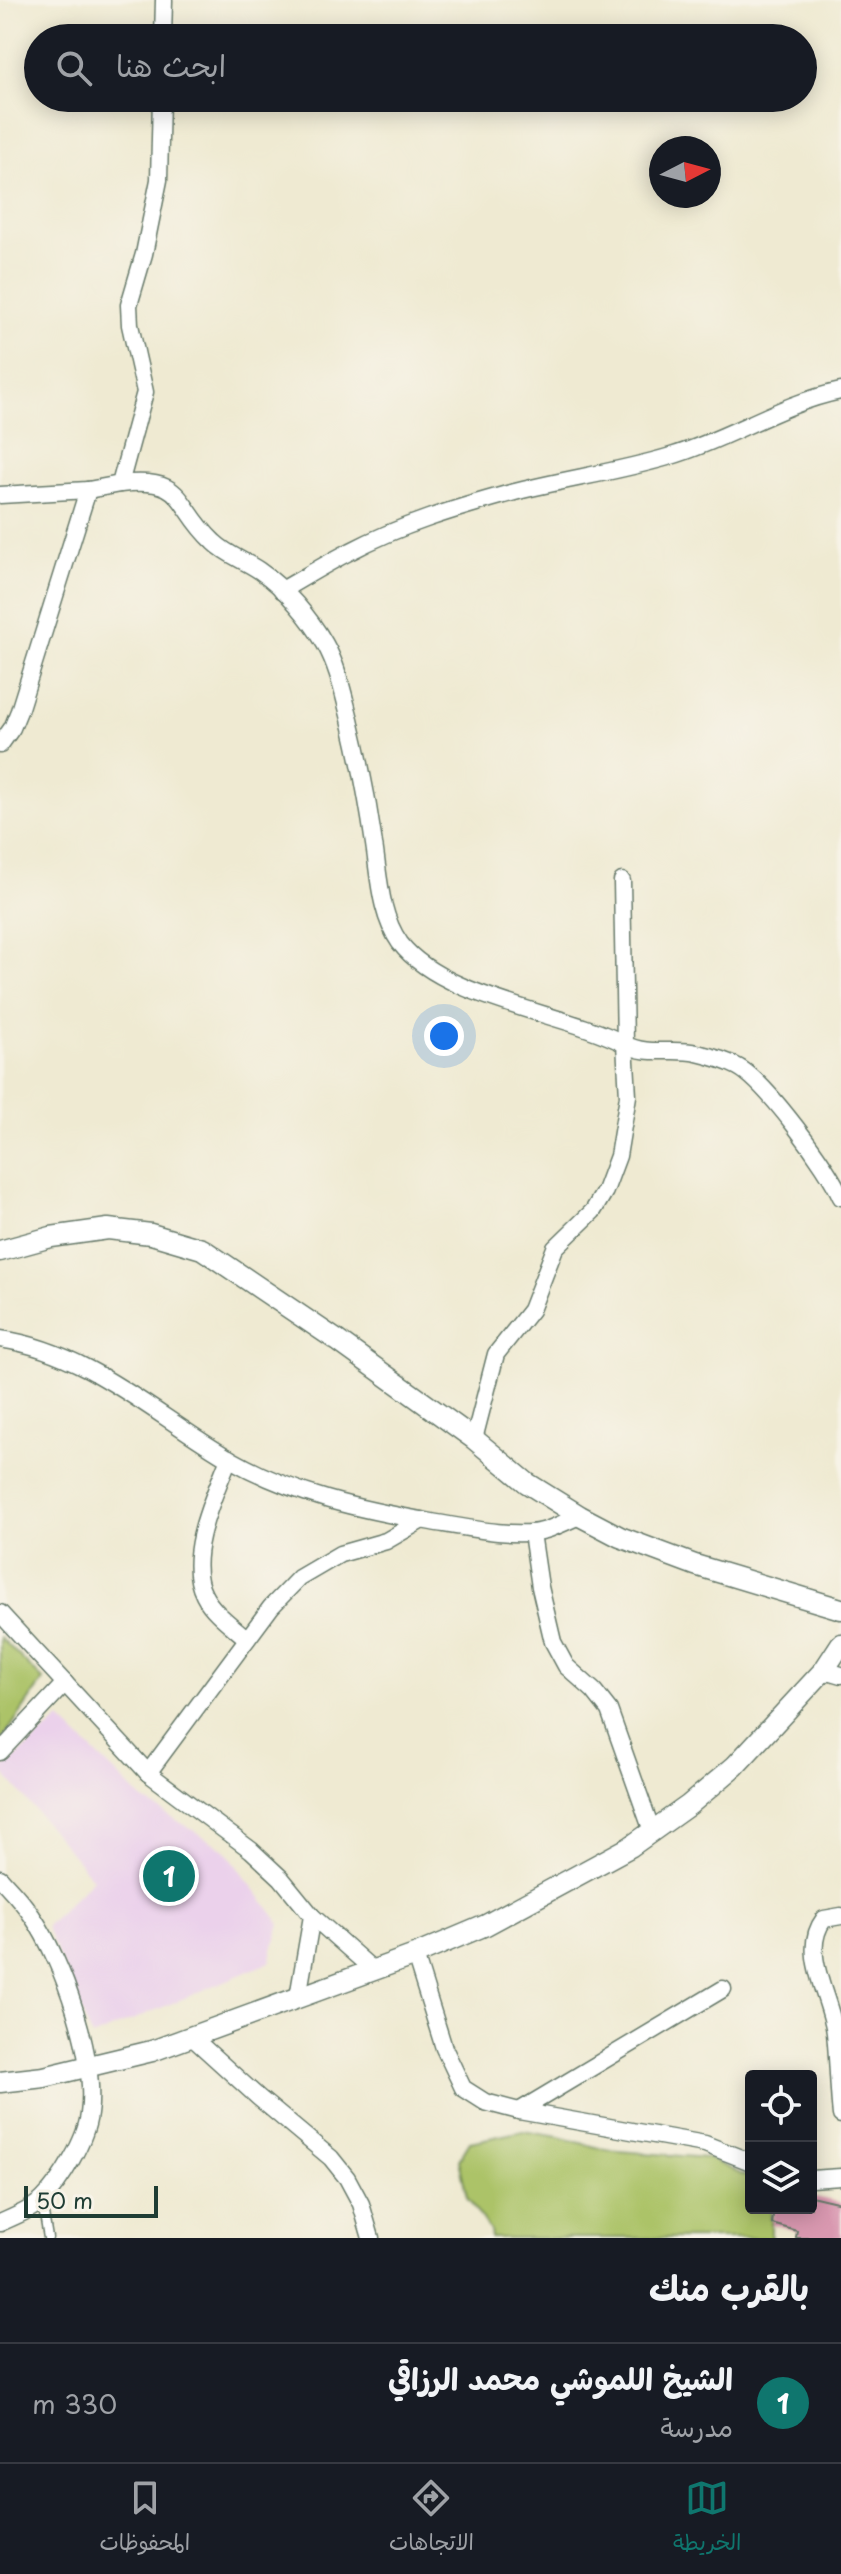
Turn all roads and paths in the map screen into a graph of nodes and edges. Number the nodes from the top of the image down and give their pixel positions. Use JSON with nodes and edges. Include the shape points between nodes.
{"nodes":[{"id":1,"x":164,"y":0,"type":"edge"},
{"id":2,"x":163,"y":24,"type":"edge"},
{"id":3,"x":161,"y":112,"type":"edge"},
{"id":4,"x":841,"y":391,"type":"edge"},
{"id":5,"x":120,"y":484,"type":"junction"},
{"id":6,"x":88,"y":490,"type":"junction"},
{"id":7,"x":0,"y":495,"type":"edge"},
{"id":8,"x":282,"y":590,"type":"junction"},
{"id":9,"x":0,"y":745,"type":"edge"},
{"id":10,"x":622,"y":881,"type":"dead end"},
{"id":11,"x":625,"y":1044,"type":"junction"},
{"id":12,"x":841,"y":1197,"type":"edge"},
{"id":13,"x":0,"y":1251,"type":"edge"},
{"id":14,"x":0,"y":1339,"type":"edge"},
{"id":15,"x":474,"y":1439,"type":"junction"},
{"id":16,"x":229,"y":1458,"type":"junction"},
{"id":17,"x":580,"y":1516,"type":"junction"},
{"id":18,"x":422,"y":1520,"type":"junction"},
{"id":19,"x":532,"y":1533,"type":"junction"},
{"id":20,"x":841,"y":1609,"type":"edge"},
{"id":21,"x":0,"y":1613,"type":"edge"},
{"id":22,"x":247,"y":1639,"type":"junction"},
{"id":23,"x":841,"y":1644,"type":"edge"},
{"id":24,"x":833,"y":1672,"type":"edge"},
{"id":25,"x":65,"y":1683,"type":"junction"},
{"id":26,"x":0,"y":1752,"type":"edge"},
{"id":27,"x":148,"y":1773,"type":"junction"},
{"id":28,"x":652,"y":1831,"type":"junction"},
{"id":29,"x":0,"y":1878,"type":"edge"},
{"id":30,"x":312,"y":1916,"type":"junction"},
{"id":31,"x":841,"y":1916,"type":"edge"},
{"id":32,"x":415,"y":1955,"type":"junction"},
{"id":33,"x":372,"y":1969,"type":"junction"},
{"id":34,"x":723,"y":1989,"type":"dead end"},
{"id":35,"x":298,"y":1997,"type":"junction"},
{"id":36,"x":193,"y":2038,"type":"junction"},
{"id":37,"x":89,"y":2068,"type":"junction"},
{"id":38,"x":0,"y":2082,"type":"edge"},
{"id":39,"x":519,"y":2111,"type":"junction"},
{"id":40,"x":841,"y":2115,"type":"edge"},
{"id":41,"x":745,"y":2160,"type":"edge"},
{"id":42,"x":841,"y":2177,"type":"edge"},
{"id":43,"x":817,"y":2179,"type":"edge"},
{"id":44,"x":41,"y":2201,"type":"junction"},
{"id":45,"x":0,"y":2223,"type":"edge"},
{"id":46,"x":48,"y":2238,"type":"edge"},
{"id":47,"x":371,"y":2238,"type":"edge"}],
"edges":[{"from":1,"to":2,"type":"street"},
{"from":3,"to":5,"type":"street","via":[[159,180],[129,305],[145,392]]},
{"from":4,"to":8,"type":"street","via":[[671,456],[440,515],[361,546]]},
{"from":5,"to":6,"type":"street"},
{"from":5,"to":8,"type":"street","via":[[163,484],[216,544]]},
{"from":6,"to":7,"type":"street"},
{"from":6,"to":9,"type":"street","via":[[19,711]]},
{"from":8,"to":11,"type":"street","via":[[325,644],[336,669],[368,805],[381,894],[400,942],[417,960],[480,994]]},
{"from":10,"to":11,"type":"street"},
{"from":11,"to":12,"type":"street","via":[[646,1052],[700,1053],[739,1068],[807,1142]]},
{"from":11,"to":15,"type":"street","via":[[628,1096],[618,1156],[605,1191],[593,1211],[555,1248],[531,1310],[496,1354]]},
{"from":13,"to":15,"type":"street","via":[[108,1229],[151,1234],[202,1249]]},
{"from":14,"to":16,"type":"street","via":[[48,1350],[85,1367]]},
{"from":15,"to":17,"type":"street","via":[[527,1483]]},
{"from":16,"to":18,"type":"street","via":[[325,1500]]},
{"from":16,"to":22,"type":"street","via":[[200,1537],[199,1569],[210,1605]]},
{"from":17,"to":19,"type":"street"},
{"from":17,"to":20,"type":"street","via":[[695,1565]]},
{"from":18,"to":19,"type":"street"},
{"from":18,"to":22,"type":"street","via":[[386,1541],[340,1554],[299,1578]]},
{"from":19,"to":28,"type":"street","via":[[553,1642],[566,1666],[609,1710]]},
{"from":21,"to":25,"type":"street"},
{"from":22,"to":27,"type":"street"},
{"from":23,"to":24,"type":"street"},
{"from":24,"to":28,"type":"street","via":[[735,1766]]},
{"from":25,"to":26,"type":"street"},
{"from":25,"to":27,"type":"street"},
{"from":27,"to":30,"type":"street","via":[[251,1850]]},
{"from":28,"to":32,"type":"street","via":[[486,1925]]},
{"from":29,"to":37,"type":"street","via":[[44,1936],[75,2013]]},
{"from":30,"to":33,"type":"street"},
{"from":30,"to":35,"type":"street"},
{"from":31,"to":40,"type":"street","via":[[824,1919],[817,1928],[815,1964],[835,2032]]},
{"from":32,"to":33,"type":"street"},
{"from":32,"to":39,"type":"street","via":[[444,2048],[463,2088],[485,2102]]},
{"from":33,"to":35,"type":"street"},
{"from":34,"to":39,"type":"street"},
{"from":35,"to":36,"type":"street"},
{"from":36,"to":37,"type":"street"},
{"from":36,"to":47,"type":"street","via":[[331,2158],[361,2204]]},
{"from":37,"to":38,"type":"street"},
{"from":37,"to":44,"type":"street","via":[[89,2118],[68,2166]]},
{"from":39,"to":41,"type":"street","via":[[705,2144]]},
{"from":42,"to":43,"type":"street"},
{"from":44,"to":45,"type":"street"},
{"from":44,"to":46,"type":"lane"}]}
